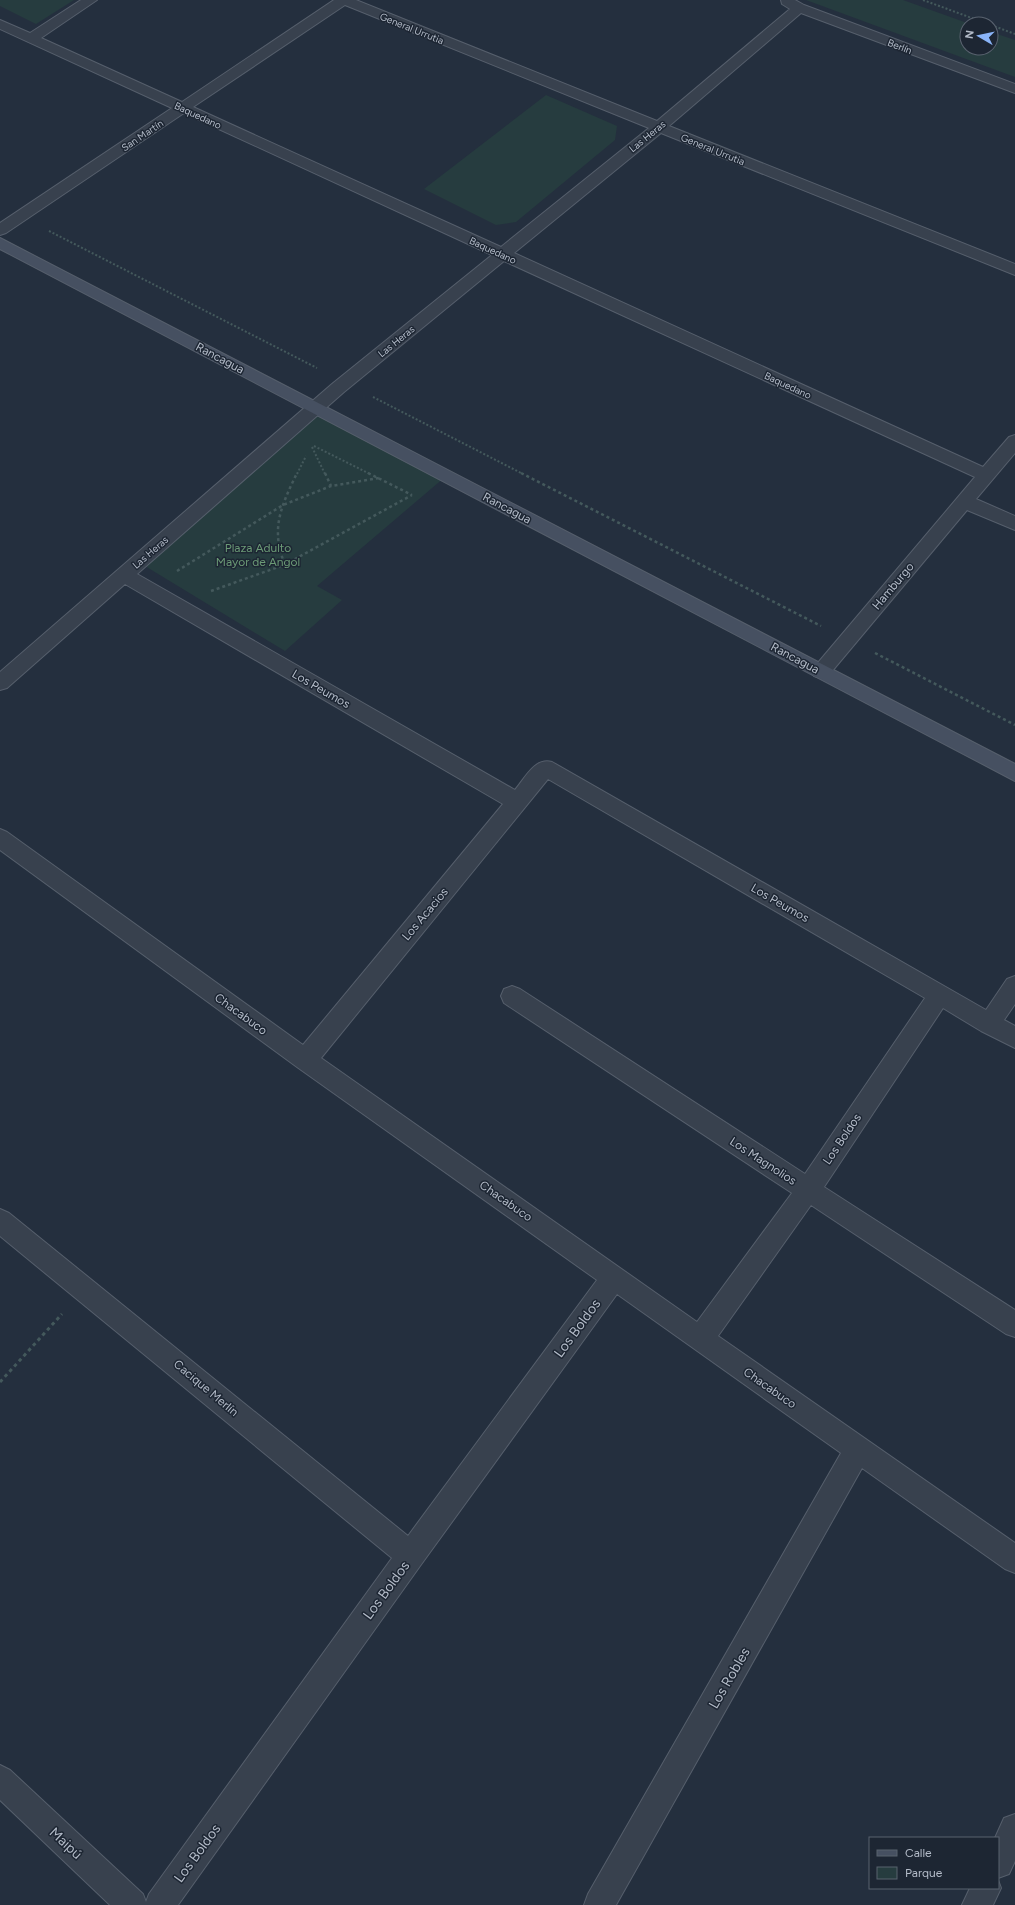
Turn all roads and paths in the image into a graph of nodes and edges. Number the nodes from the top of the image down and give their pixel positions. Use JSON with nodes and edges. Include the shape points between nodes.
{"nodes":[{"id":1,"x":90,"y":0,"type":"edge"},
{"id":2,"x":344,"y":0,"type":"edge"},
{"id":3,"x":786,"y":0,"type":"edge"},
{"id":4,"x":923,"y":0,"type":"edge"},
{"id":5,"x":799,"y":8,"type":"junction"},
{"id":6,"x":968,"y":16,"type":"edge"},
{"id":7,"x":0,"y":24,"type":"edge"},
{"id":8,"x":999,"y":28,"type":"edge"},
{"id":9,"x":1015,"y":34,"type":"edge"},
{"id":10,"x":31,"y":38,"type":"junction"},
{"id":11,"x":1015,"y":89,"type":"edge"},
{"id":12,"x":182,"y":108,"type":"junction"},
{"id":13,"x":659,"y":127,"type":"junction"},
{"id":14,"x":20,"y":216,"type":"junction"},
{"id":15,"x":0,"y":230,"type":"edge"},
{"id":16,"x":0,"y":243,"type":"edge"},
{"id":17,"x":503,"y":254,"type":"junction"},
{"id":18,"x":1015,"y":270,"type":"edge"},
{"id":19,"x":345,"y":382,"type":"junction"},
{"id":20,"x":315,"y":407,"type":"junction"},
{"id":21,"x":1015,"y":441,"type":"edge"},
{"id":22,"x":986,"y":475,"type":"junction"},
{"id":23,"x":379,"y":478,"type":"dead end"},
{"id":24,"x":331,"y":486,"type":"junction"},
{"id":25,"x":412,"y":494,"type":"dead end"},
{"id":26,"x":965,"y":501,"type":"junction"},
{"id":27,"x":283,"y":506,"type":"junction"},
{"id":28,"x":1015,"y":524,"type":"edge"},
{"id":29,"x":284,"y":565,"type":"junction"},
{"id":30,"x":171,"y":574,"type":"dead end"},
{"id":31,"x":124,"y":575,"type":"junction"},
{"id":32,"x":206,"y":593,"type":"dead end"},
{"id":33,"x":848,"y":640,"type":"junction"},
{"id":34,"x":821,"y":671,"type":"junction"},
{"id":35,"x":0,"y":683,"type":"edge"},
{"id":36,"x":1015,"y":725,"type":"edge"},
{"id":37,"x":545,"y":768,"type":"joint"},
{"id":38,"x":1015,"y":772,"type":"edge"},
{"id":39,"x":518,"y":802,"type":"junction"},
{"id":40,"x":0,"y":838,"type":"edge"},
{"id":41,"x":1015,"y":986,"type":"edge"},
{"id":42,"x":939,"y":995,"type":"junction"},
{"id":43,"x":512,"y":996,"type":"dead end"},
{"id":44,"x":989,"y":1024,"type":"junction"},
{"id":45,"x":1015,"y":1038,"type":"edge"},
{"id":46,"x":304,"y":1060,"type":"junction"},
{"id":47,"x":808,"y":1190,"type":"junction"},
{"id":48,"x":0,"y":1221,"type":"edge"},
{"id":49,"x":614,"y":1276,"type":"junction"},
{"id":50,"x":85,"y":1288,"type":"junction"},
{"id":51,"x":1015,"y":1325,"type":"edge"},
{"id":52,"x":700,"y":1339,"type":"junction"},
{"id":53,"x":0,"y":1382,"type":"edge"},
{"id":54,"x":858,"y":1450,"type":"junction"},
{"id":55,"x":410,"y":1556,"type":"junction"},
{"id":56,"x":1015,"y":1559,"type":"edge"},
{"id":57,"x":0,"y":1780,"type":"edge"},
{"id":58,"x":1015,"y":1830,"type":"edge"},
{"id":59,"x":999,"y":1862,"type":"edge"},
{"id":60,"x":985,"y":1889,"type":"edge"},
{"id":61,"x":132,"y":1905,"type":"edge"},
{"id":62,"x":160,"y":1905,"type":"edge"},
{"id":63,"x":599,"y":1905,"type":"edge"},
{"id":64,"x":977,"y":1905,"type":"edge"}],
"edges":[{"from":1,"to":10,"type":"street"},
{"from":2,"to":12,"type":"street","name":"San Martín"},
{"from":2,"to":13,"type":"street","name":"General Urrutia"},
{"from":3,"to":5,"type":"street","name":"Berlín"},
{"from":4,"to":6,"type":"path"},
{"from":5,"to":11,"type":"street","name":"Berlín"},
{"from":5,"to":13,"type":"street","name":"Las Heras"},
{"from":7,"to":10,"type":"street","name":"Baquedano"},
{"from":8,"to":9,"type":"path"},
{"from":10,"to":12,"type":"street","name":"Baquedano"},
{"from":12,"to":14,"type":"street","name":"San Martín"},
{"from":12,"to":17,"type":"street","name":"Baquedano"},
{"from":13,"to":17,"type":"street","name":"Las Heras"},
{"from":13,"to":18,"type":"street","name":"General Urrutia"},
{"from":14,"to":15,"type":"street","name":"San Martín"},
{"from":14,"to":19,"type":"path"},
{"from":16,"to":20,"type":"main road","name":"Rancagua"},
{"from":17,"to":19,"type":"street","name":"Las Heras"},
{"from":17,"to":22,"type":"street","name":"Baquedano"},
{"from":19,"to":20,"type":"street","name":"Las Heras"},
{"from":19,"to":33,"type":"path"},
{"from":20,"to":31,"type":"street","name":"Las Heras"},
{"from":20,"to":34,"type":"main road","name":"Rancagua"},
{"from":21,"to":22,"type":"street","name":"Hamburgo"},
{"from":22,"to":26,"type":"street","name":"Hamburgo"},
{"from":23,"to":24,"type":"path"},
{"from":24,"to":27,"type":"path"},
{"from":24,"to":27,"type":"path","via":[[311,445]]},
{"from":25,"to":29,"type":"path"},
{"from":26,"to":28,"type":"street"},
{"from":26,"to":33,"type":"street","name":"Hamburgo"},
{"from":27,"to":29,"type":"path","via":[[278,534]]},
{"from":27,"to":30,"type":"path"},
{"from":29,"to":32,"type":"path"},
{"from":31,"to":35,"type":"street","name":"Las Heras"},
{"from":31,"to":39,"type":"street","name":"Los Peumos"},
{"from":33,"to":34,"type":"street","name":"Hamburgo"},
{"from":33,"to":36,"type":"path"},
{"from":34,"to":38,"type":"main road","name":"Rancagua"},
{"from":37,"to":39,"type":"street","name":"Los Acacios"},
{"from":37,"to":42,"type":"street","name":"Los Peumos"},
{"from":39,"to":46,"type":"street","name":"Los Acacios"},
{"from":40,"to":46,"type":"street","name":"Chacabuco"},
{"from":41,"to":44,"type":"street"},
{"from":42,"to":44,"type":"street","name":"Los Peumos"},
{"from":42,"to":47,"type":"street","name":"Los Boldos"},
{"from":43,"to":47,"type":"street","name":"Los Magnolios"},
{"from":44,"to":45,"type":"street","name":"Los Peumos"},
{"from":46,"to":49,"type":"street","name":"Chacabuco"},
{"from":47,"to":51,"type":"street","name":"Los Magnolios"},
{"from":47,"to":52,"type":"street","name":"Los Boldos"},
{"from":48,"to":50,"type":"street","name":"Cacique Merlín"},
{"from":49,"to":52,"type":"street","name":"Chacabuco"},
{"from":49,"to":55,"type":"street","name":"Los Boldos"},
{"from":50,"to":53,"type":"path"},
{"from":50,"to":55,"type":"street","name":"Cacique Merlín"},
{"from":52,"to":54,"type":"street","name":"Chacabuco"},
{"from":54,"to":56,"type":"street","name":"Chacabuco"},
{"from":54,"to":63,"type":"street","name":"Los Robles"},
{"from":55,"to":62,"type":"street","name":"Los Boldos"},
{"from":57,"to":61,"type":"street","name":"Maipú"},
{"from":58,"to":59,"type":"street"},
{"from":60,"to":64,"type":"street"}]}
